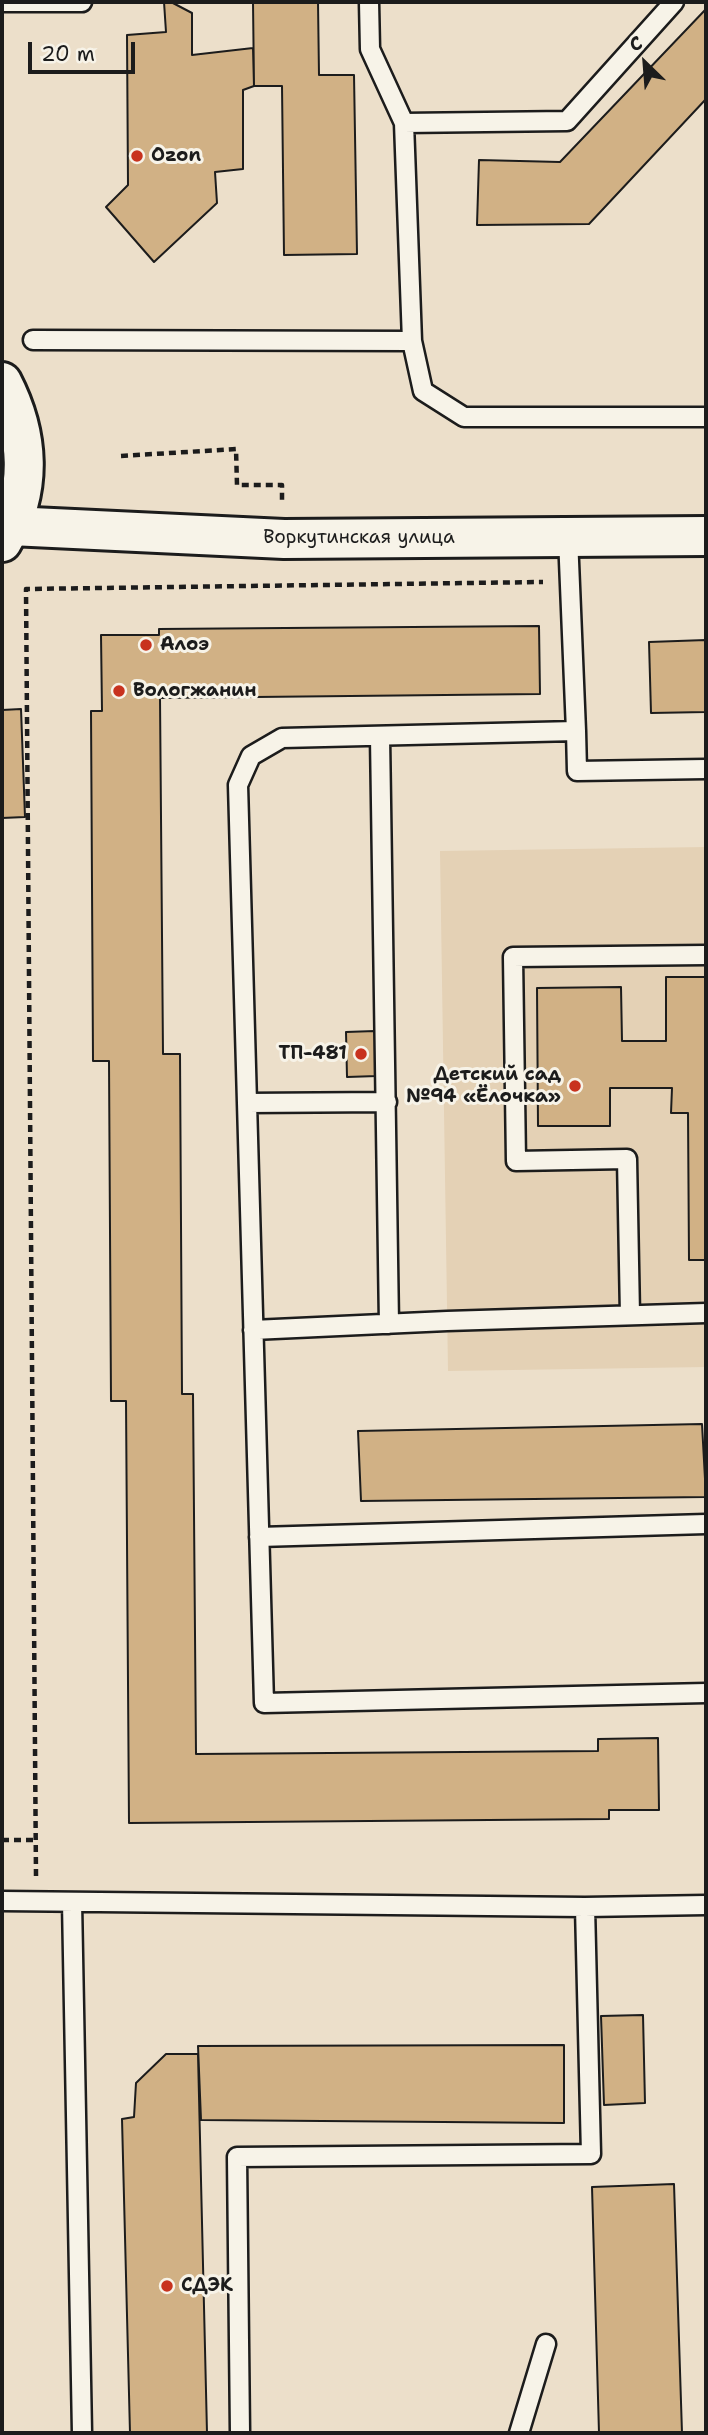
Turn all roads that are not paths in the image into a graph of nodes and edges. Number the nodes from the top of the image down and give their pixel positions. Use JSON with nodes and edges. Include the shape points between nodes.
{"nodes":[{"id":1,"x":2,"y":2,"type":"edge"},
{"id":2,"x":41,"y":2,"type":"edge"},
{"id":3,"x":82,"y":2,"type":"edge"},
{"id":4,"x":369,"y":2,"type":"edge"},
{"id":5,"x":674,"y":2,"type":"edge"},
{"id":6,"x":404,"y":123,"type":"junction"},
{"id":7,"x":33,"y":340,"type":"dead end"},
{"id":8,"x":412,"y":341,"type":"junction"},
{"id":9,"x":2,"y":382,"type":"edge"},
{"id":10,"x":706,"y":417,"type":"edge"},
{"id":11,"x":6,"y":534,"type":"edge"},
{"id":12,"x":706,"y":536,"type":"edge"},
{"id":13,"x":568,"y":537,"type":"junction"},
{"id":14,"x":576,"y":731,"type":"junction"},
{"id":15,"x":380,"y":737,"type":"junction"},
{"id":16,"x":706,"y":769,"type":"edge"},
{"id":17,"x":706,"y":955,"type":"edge"},
{"id":18,"x":387,"y":1102,"type":"junction"},
{"id":19,"x":247,"y":1103,"type":"junction"},
{"id":20,"x":706,"y":1313,"type":"edge"},
{"id":21,"x":630,"y":1315,"type":"junction"},
{"id":22,"x":389,"y":1324,"type":"junction"},
{"id":23,"x":253,"y":1330,"type":"junction"},
{"id":24,"x":706,"y":1524,"type":"edge"},
{"id":25,"x":260,"y":1537,"type":"junction"},
{"id":26,"x":706,"y":1693,"type":"edge"},
{"id":27,"x":2,"y":1901,"type":"edge"},
{"id":28,"x":72,"y":1902,"type":"junction"},
{"id":29,"x":706,"y":1905,"type":"edge"},
{"id":30,"x":585,"y":1907,"type":"junction"},
{"id":31,"x":546,"y":2344,"type":"dead end"},
{"id":32,"x":82,"y":2433,"type":"edge"},
{"id":33,"x":240,"y":2433,"type":"edge"},
{"id":34,"x":519,"y":2433,"type":"edge"}],
"edges":[{"from":1,"to":2,"type":"lane"},
{"from":2,"to":3,"type":"lane"},
{"from":4,"to":6,"type":"lane","via":[[370,48]]},
{"from":5,"to":6,"type":"lane","via":[[567,121]]},
{"from":6,"to":8,"type":"lane"},
{"from":7,"to":8,"type":"lane"},
{"from":8,"to":10,"type":"lane","via":[[423,391],[464,417]]},
{"from":9,"to":11,"type":"street","via":[[18,420],[25,462],[19,505]]},
{"from":11,"to":13,"type":"street","name":"Воркутинская улица","via":[[284,539]]},
{"from":12,"to":13,"type":"street","name":"Воркутинская улица"},
{"from":13,"to":14,"type":"lane"},
{"from":14,"to":15,"type":"lane"},
{"from":14,"to":16,"type":"lane","via":[[577,771]]},
{"from":15,"to":18,"type":"lane"},
{"from":15,"to":19,"type":"lane","via":[[282,738],[251,756],[238,785]]},
{"from":17,"to":21,"type":"lane","via":[[513,957],[516,1161],[627,1159]]},
{"from":18,"to":19,"type":"lane"},
{"from":18,"to":22,"type":"lane"},
{"from":19,"to":23,"type":"lane"},
{"from":20,"to":21,"type":"lane"},
{"from":21,"to":22,"type":"lane"},
{"from":22,"to":23,"type":"lane"},
{"from":23,"to":25,"type":"lane"},
{"from":24,"to":25,"type":"lane"},
{"from":25,"to":26,"type":"lane","via":[[264,1703]]},
{"from":27,"to":28,"type":"lane"},
{"from":28,"to":30,"type":"lane"},
{"from":28,"to":32,"type":"lane"},
{"from":29,"to":30,"type":"lane"},
{"from":30,"to":33,"type":"lane","via":[[590,2154],[237,2157]]},
{"from":31,"to":34,"type":"lane"}]}
